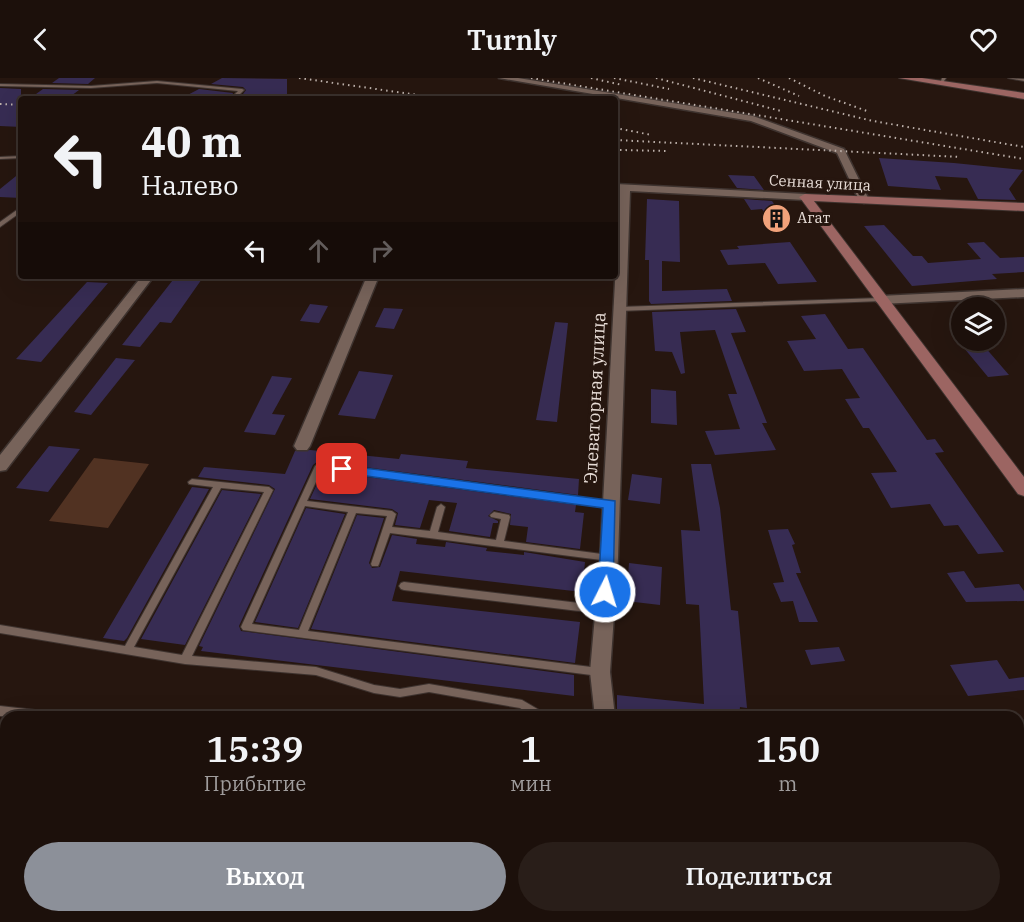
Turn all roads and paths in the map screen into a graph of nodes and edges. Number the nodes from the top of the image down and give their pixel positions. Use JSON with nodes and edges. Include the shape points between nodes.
{"nodes":[{"id":1,"x":503,"y":78,"type":"edge"},
{"id":2,"x":904,"y":78,"type":"edge"},
{"id":3,"x":1010,"y":78,"type":"edge"},
{"id":4,"x":916,"y":79,"type":"edge"},
{"id":5,"x":1024,"y":80,"type":"edge"},
{"id":6,"x":942,"y":81,"type":"edge"},
{"id":7,"x":0,"y":85,"type":"edge"},
{"id":8,"x":235,"y":96,"type":"edge"},
{"id":9,"x":613,"y":96,"type":"edge"},
{"id":10,"x":1024,"y":96,"type":"edge"},
{"id":11,"x":618,"y":97,"type":"edge"},
{"id":12,"x":0,"y":158,"type":"edge"},
{"id":13,"x":18,"y":158,"type":"edge"},
{"id":14,"x":620,"y":188,"type":"edge"},
{"id":15,"x":805,"y":197,"type":"junction"},
{"id":16,"x":864,"y":200,"type":"junction"},
{"id":17,"x":1024,"y":207,"type":"edge"},
{"id":18,"x":18,"y":211,"type":"edge"},
{"id":19,"x":0,"y":225,"type":"edge"},
{"id":20,"x":146,"y":279,"type":"edge"},
{"id":21,"x":372,"y":279,"type":"edge"},
{"id":22,"x":1024,"y":293,"type":"edge"},
{"id":23,"x":880,"y":300,"type":"junction"},
{"id":24,"x":619,"y":309,"type":"junction"},
{"id":25,"x":302,"y":446,"type":"dead end"},
{"id":26,"x":0,"y":466,"type":"edge"},
{"id":27,"x":192,"y":482,"type":"dead end"},
{"id":28,"x":218,"y":485,"type":"junction"},
{"id":29,"x":1024,"y":490,"type":"edge"},
{"id":30,"x":303,"y":503,"type":"junction"},
{"id":31,"x":610,"y":504,"type":"junction"},
{"id":32,"x":441,"y":507,"type":"dead end"},
{"id":33,"x":353,"y":509,"type":"junction"},
{"id":34,"x":494,"y":515,"type":"dead end"},
{"id":35,"x":387,"y":530,"type":"junction"},
{"id":36,"x":433,"y":535,"type":"junction"},
{"id":37,"x":499,"y":543,"type":"junction"},
{"id":38,"x":609,"y":558,"type":"junction"},
{"id":39,"x":375,"y":564,"type":"dead end"},
{"id":40,"x":404,"y":586,"type":"dead end"},
{"id":41,"x":604,"y":610,"type":"junction"},
{"id":42,"x":0,"y":629,"type":"edge"},
{"id":43,"x":302,"y":634,"type":"junction"},
{"id":44,"x":128,"y":650,"type":"junction"},
{"id":45,"x":184,"y":660,"type":"junction"},
{"id":46,"x":600,"y":672,"type":"junction"},
{"id":47,"x":533,"y":711,"type":"edge"},
{"id":48,"x":604,"y":711,"type":"edge"}],
"edges":[{"from":1,"to":9,"type":"street"},
{"from":2,"to":4,"type":"street"},
{"from":3,"to":5,"type":"lane"},
{"from":4,"to":6,"type":"street"},
{"from":6,"to":10,"type":"street"},
{"from":7,"to":8,"type":"lane","via":[[91,87],[157,82],[242,90]]},
{"from":11,"to":16,"type":"street","via":[[753,119],[841,151]]},
{"from":12,"to":13,"type":"lane"},
{"from":14,"to":15,"type":"street","name":"Сенная улица"},
{"from":14,"to":24,"type":"street","name":"Элеваторная улица"},
{"from":15,"to":16,"type":"street","name":"Сенная улица"},
{"from":15,"to":23,"type":"street"},
{"from":16,"to":17,"type":"street","name":"Сенная улица"},
{"from":18,"to":19,"type":"lane"},
{"from":20,"to":26,"type":"street"},
{"from":21,"to":25,"type":"street"},
{"from":22,"to":23,"type":"street"},
{"from":23,"to":24,"type":"lane"},
{"from":23,"to":29,"type":"street"},
{"from":24,"to":31,"type":"street","name":"Элеваторная улица"},
{"from":27,"to":28,"type":"lane"},
{"from":28,"to":44,"type":"lane"},
{"from":28,"to":45,"type":"lane","via":[[269,490]]},
{"from":30,"to":31,"type":"lane","via":[[319,466]]},
{"from":30,"to":33,"type":"lane"},
{"from":30,"to":43,"type":"lane","via":[[246,627]]},
{"from":31,"to":38,"type":"street","name":"Элеваторная улица"},
{"from":32,"to":36,"type":"lane"},
{"from":33,"to":35,"type":"lane","via":[[392,514]]},
{"from":33,"to":43,"type":"lane"},
{"from":34,"to":37,"type":"lane","via":[[506,517]]},
{"from":35,"to":36,"type":"lane"},
{"from":35,"to":39,"type":"lane"},
{"from":36,"to":37,"type":"lane"},
{"from":37,"to":38,"type":"lane"},
{"from":38,"to":41,"type":"street","name":"Элеваторная улица"},
{"from":40,"to":41,"type":"lane"},
{"from":41,"to":46,"type":"street","name":"Элеваторная улица"},
{"from":42,"to":44,"type":"lane"},
{"from":43,"to":46,"type":"lane"},
{"from":44,"to":45,"type":"lane"},
{"from":45,"to":47,"type":"lane","via":[[316,671],[374,689],[400,693],[429,688],[522,704]]},
{"from":46,"to":48,"type":"street","name":"Элеваторная улица"}]}
